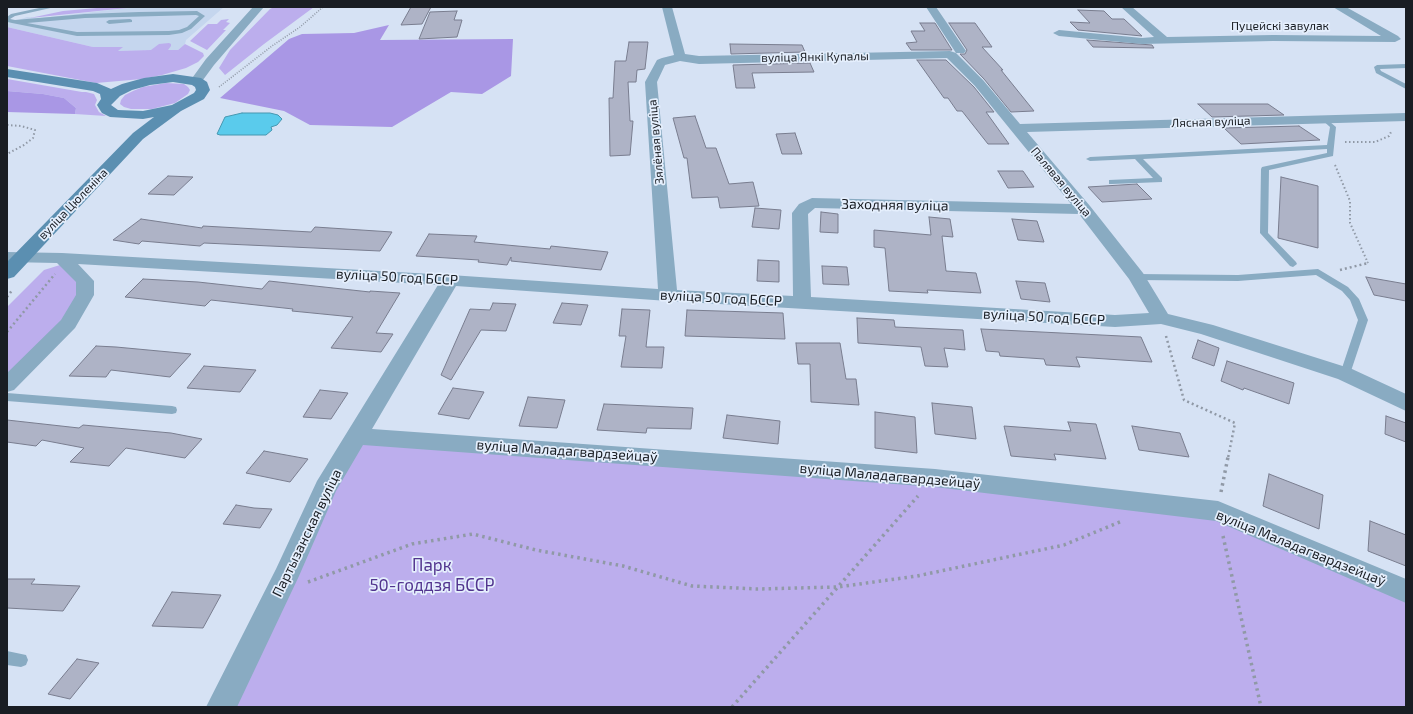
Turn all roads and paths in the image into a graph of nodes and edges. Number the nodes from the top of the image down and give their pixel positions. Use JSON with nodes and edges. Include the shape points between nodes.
{"nodes":[{"id":1,"x":52,"y":7,"type":"edge"},
{"id":2,"x":148,"y":7,"type":"edge"},
{"id":3,"x":259,"y":7,"type":"edge"},
{"id":4,"x":323,"y":7,"type":"edge"},
{"id":5,"x":667,"y":7,"type":"edge"},
{"id":6,"x":931,"y":7,"type":"edge"},
{"id":7,"x":1126,"y":7,"type":"edge"},
{"id":8,"x":1338,"y":7,"type":"edge"},
{"id":9,"x":139,"y":14,"type":"junction"},
{"id":10,"x":130,"y":21,"type":"junction"},
{"id":11,"x":15,"y":22,"type":"junction"},
{"id":12,"x":98,"y":22,"type":"dead end"},
{"id":13,"x":106,"y":22,"type":"dead end"},
{"id":14,"x":42,"y":27,"type":"junction"},
{"id":15,"x":78,"y":27,"type":"dead end"},
{"id":16,"x":93,"y":27,"type":"dead end"},
{"id":17,"x":122,"y":27,"type":"junction"},
{"id":18,"x":1059,"y":33,"type":"dead end"},
{"id":19,"x":114,"y":34,"type":"junction"},
{"id":20,"x":1395,"y":39,"type":"junction"},
{"id":21,"x":1164,"y":40,"type":"junction"},
{"id":22,"x":1406,"y":44,"type":"edge"},
{"id":23,"x":955,"y":52,"type":"junction"},
{"id":24,"x":680,"y":57,"type":"junction"},
{"id":25,"x":210,"y":62,"type":"junction"},
{"id":26,"x":1406,"y":66,"type":"edge"},
{"id":27,"x":7,"y":73,"type":"edge"},
{"id":28,"x":173,"y":78,"type":"junction"},
{"id":29,"x":196,"y":80,"type":"junction"},
{"id":30,"x":141,"y":83,"type":"junction"},
{"id":31,"x":97,"y":87,"type":"junction"},
{"id":32,"x":218,"y":88,"type":"dead end"},
{"id":33,"x":1406,"y":88,"type":"edge"},
{"id":34,"x":108,"y":99,"type":"junction"},
{"id":35,"x":176,"y":108,"type":"junction"},
{"id":36,"x":128,"y":116,"type":"junction"},
{"id":37,"x":1403,"y":117,"type":"edge"},
{"id":38,"x":1324,"y":119,"type":"junction"},
{"id":39,"x":7,"y":125,"type":"edge"},
{"id":40,"x":1017,"y":128,"type":"junction"},
{"id":41,"x":138,"y":136,"type":"junction"},
{"id":42,"x":1330,"y":148,"type":"junction"},
{"id":43,"x":7,"y":154,"type":"edge"},
{"id":44,"x":1137,"y":157,"type":"junction"},
{"id":45,"x":1090,"y":159,"type":"dead end"},
{"id":46,"x":1112,"y":182,"type":"dead end"},
{"id":47,"x":1084,"y":210,"type":"junction"},
{"id":48,"x":14,"y":257,"type":"edge"},
{"id":49,"x":58,"y":258,"type":"junction"},
{"id":50,"x":1292,"y":264,"type":"dead end"},
{"id":51,"x":1318,"y":272,"type":"junction"},
{"id":52,"x":7,"y":273,"type":"edge"},
{"id":53,"x":1137,"y":277,"type":"junction"},
{"id":54,"x":450,"y":280,"type":"junction"},
{"id":55,"x":668,"y":295,"type":"junction"},
{"id":56,"x":802,"y":303,"type":"junction"},
{"id":57,"x":1162,"y":318,"type":"junction"},
{"id":58,"x":7,"y":332,"type":"edge"},
{"id":59,"x":1345,"y":374,"type":"junction"},
{"id":60,"x":7,"y":385,"type":"edge"},
{"id":61,"x":7,"y":397,"type":"edge"},
{"id":62,"x":1406,"y":403,"type":"edge"},
{"id":63,"x":172,"y":410,"type":"dead end"},
{"id":64,"x":357,"y":436,"type":"junction"},
{"id":65,"x":935,"y":478,"type":"junction"},
{"id":66,"x":1218,"y":511,"type":"junction"},
{"id":67,"x":1128,"y":519,"type":"dead end"},
{"id":68,"x":838,"y":587,"type":"junction"},
{"id":69,"x":1406,"y":591,"type":"edge"},
{"id":70,"x":278,"y":594,"type":"junction"},
{"id":71,"x":221,"y":707,"type":"edge"},
{"id":72,"x":732,"y":707,"type":"edge"},
{"id":73,"x":1261,"y":707,"type":"edge"}],
"edges":[{"from":1,"to":11,"type":"lane","via":[[21,13],[7,19]]},
{"from":2,"to":9,"type":"lane"},
{"from":3,"to":25,"type":"street"},
{"from":4,"to":32,"type":"path"},
{"from":5,"to":24,"type":"street"},
{"from":6,"to":23,"type":"street","name":"Палявая вуліца"},
{"from":7,"to":21,"type":"street"},
{"from":8,"to":20,"type":"street"},
{"from":9,"to":10,"type":"lane"},
{"from":9,"to":11,"type":"lane"},
{"from":9,"to":19,"type":"lane","via":[[197,13],[202,16],[189,28],[180,32]]},
{"from":10,"to":13,"type":"lane"},
{"from":10,"to":17,"type":"lane"},
{"from":11,"to":12,"type":"lane"},
{"from":11,"to":14,"type":"lane"},
{"from":14,"to":15,"type":"lane"},
{"from":14,"to":19,"type":"lane","via":[[77,34]]},
{"from":16,"to":17,"type":"lane"},
{"from":17,"to":19,"type":"lane"},
{"from":18,"to":21,"type":"street","name":"Пуцейскі завулак","via":[[1124,40]]},
{"from":20,"to":21,"type":"street","name":"Пуцейскі завулак"},
{"from":20,"to":22,"type":"street"},
{"from":23,"to":24,"type":"street","name":"вуліца Янкі Купалы","via":[[699,60]]},
{"from":23,"to":40,"type":"street","name":"Палявая вуліца"},
{"from":24,"to":55,"type":"street","name":"Зялёная вуліца","via":[[666,60],[661,64],[651,82]]},
{"from":25,"to":28,"type":"street"},
{"from":25,"to":29,"type":"street"},
{"from":26,"to":33,"type":"lane","via":[[1377,67],[1378,72]]},
{"from":27,"to":31,"type":"main road"},
{"from":28,"to":29,"type":"main road"},
{"from":28,"to":30,"type":"main road"},
{"from":29,"to":35,"type":"main road","name":"вуліца Цюленіна","via":[[202,84],[203,90],[199,96]]},
{"from":30,"to":31,"type":"main road"},
{"from":30,"to":34,"type":"main road","via":[[121,90]]},
{"from":31,"to":34,"type":"main road","via":[[106,92]]},
{"from":34,"to":36,"type":"main road","name":"вуліца Цюленіна","via":[[104,105],[107,110]]},
{"from":35,"to":36,"type":"main road","name":"вуліца Цюленіна"},
{"from":35,"to":41,"type":"main road","name":"вуліца Цюленіна"},
{"from":36,"to":41,"type":"main road","via":[[138,126]]},
{"from":37,"to":38,"type":"street","name":"Лясная вуліца"},
{"from":37,"to":42,"type":"path","via":[[1388,136],[1375,142]]},
{"from":38,"to":40,"type":"street","name":"Лясная вуліца"},
{"from":38,"to":42,"type":"lane","via":[[1333,127]]},
{"from":39,"to":43,"type":"path","via":[[35,130],[33,138]]},
{"from":40,"to":47,"type":"street","name":"Палявая вуліца"},
{"from":41,"to":48,"type":"main road","name":"вуліца Цюленіна"},
{"from":42,"to":44,"type":"lane"},
{"from":42,"to":50,"type":"lane","via":[[1265,169],[1264,233]]},
{"from":42,"to":51,"type":"path","via":[[1350,201],[1350,223],[1368,263]]},
{"from":44,"to":45,"type":"lane"},
{"from":44,"to":46,"type":"lane","via":[[1159,180]]},
{"from":47,"to":53,"type":"street","name":"Палявая вуліца"},
{"from":47,"to":56,"type":"street","name":"Заходняя вуліца","via":[[812,203],[800,213]]},
{"from":48,"to":49,"type":"street","name":"вуліца 50 год БССР"},
{"from":48,"to":52,"type":"main road","name":"вуліца Цюленіна"},
{"from":49,"to":54,"type":"street","name":"вуліца 50 год БССР"},
{"from":49,"to":58,"type":"path","via":[[57,272]]},
{"from":49,"to":60,"type":"street","via":[[85,281],[85,295],[68,324]]},
{"from":51,"to":53,"type":"lane","via":[[1238,278]]},
{"from":51,"to":59,"type":"lane","via":[[1345,289],[1354,299],[1363,320]]},
{"from":53,"to":57,"type":"street","name":"Палявая вуліца"},
{"from":54,"to":55,"type":"street","name":"вуліца 50 год БССР"},
{"from":54,"to":64,"type":"street","name":"Партызанская вуліца"},
{"from":55,"to":56,"type":"street","name":"вуліца 50 год БССР"},
{"from":56,"to":57,"type":"street","name":"вуліца 50 год БССР","via":[[1115,321]]},
{"from":57,"to":59,"type":"street","name":"вуліца 50 год БССР","via":[[1213,331]]},
{"from":57,"to":66,"type":"path","via":[[1184,400],[1235,423]]},
{"from":59,"to":62,"type":"street","name":"вуліца 50 год БССР"},
{"from":61,"to":63,"type":"lane"},
{"from":64,"to":65,"type":"street","name":"вуліца Маладагвардзейцаў"},
{"from":64,"to":70,"type":"street","name":"Партызанская вуліца","via":[[325,488]]},
{"from":65,"to":66,"type":"street","name":"вуліца Маладагвардзейцаў"},
{"from":65,"to":68,"type":"path"},
{"from":66,"to":69,"type":"street","name":"вуліца Маладагвардзейцаў"},
{"from":66,"to":73,"type":"path"},
{"from":67,"to":68,"type":"path","via":[[1064,545],[917,576]]},
{"from":68,"to":70,"type":"path","via":[[758,589],[692,586],[623,566],[536,550],[473,534],[412,544]]},
{"from":68,"to":72,"type":"path"},
{"from":70,"to":71,"type":"street","name":"Партызанская вуліца"}]}
